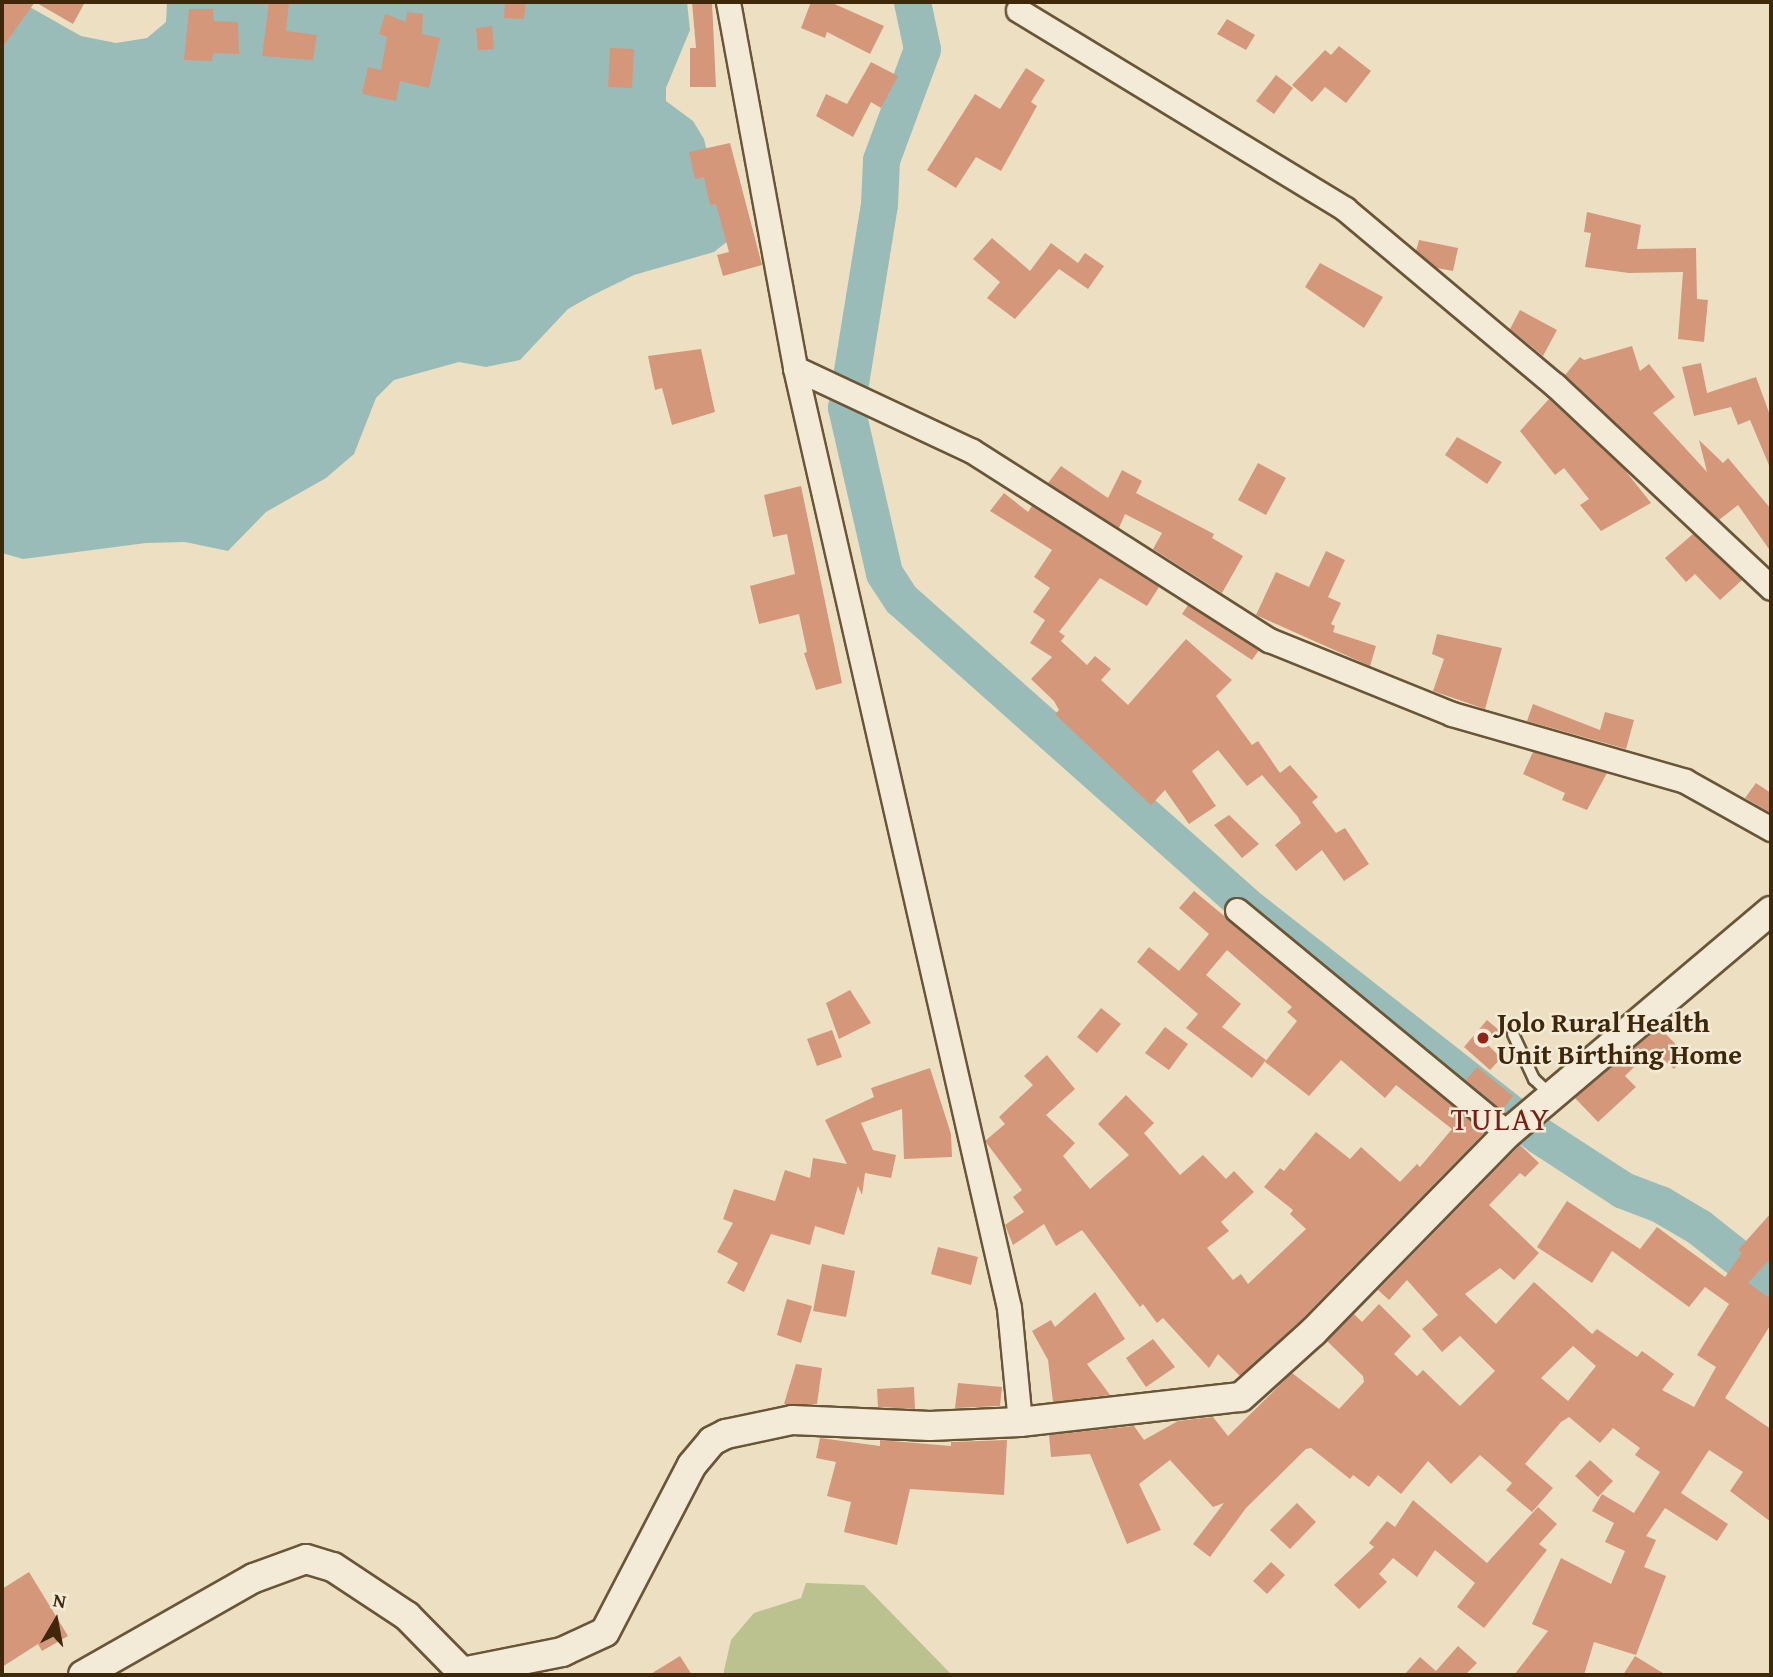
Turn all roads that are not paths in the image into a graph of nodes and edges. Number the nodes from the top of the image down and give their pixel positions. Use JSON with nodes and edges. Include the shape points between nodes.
{"nodes":[{"id":1,"x":728,"y":2,"type":"edge"},
{"id":2,"x":1018,"y":10,"type":"dead end"},
{"id":3,"x":795,"y":368,"type":"junction"},
{"id":4,"x":1771,"y":588,"type":"edge"},
{"id":5,"x":1771,"y":829,"type":"edge"},
{"id":6,"x":1237,"y":910,"type":"dead end"},
{"id":7,"x":1771,"y":911,"type":"edge"},
{"id":8,"x":1513,"y":1034,"type":"dead end"},
{"id":9,"x":1552,"y":1096,"type":"junction"},
{"id":10,"x":1518,"y":1125,"type":"junction"},
{"id":11,"x":1020,"y":1422,"type":"junction"},
{"id":12,"x":463,"y":1674,"type":"edge"},
{"id":13,"x":83,"y":1675,"type":"edge"}],
"edges":[{"from":1,"to":3,"type":"street"},
{"from":2,"to":4,"type":"street","via":[[1345,209],[1555,385]]},
{"from":3,"to":5,"type":"street","via":[[873,401],[1003,469],[1098,535],[1269,640],[1452,714],[1685,782]]},
{"from":3,"to":11,"type":"street","via":[[1009,1308]]},
{"from":6,"to":10,"type":"street"},
{"from":7,"to":9,"type":"street"},
{"from":8,"to":9,"type":"lane","via":[[1534,1079]]},
{"from":9,"to":10,"type":"street"},
{"from":10,"to":11,"type":"street","via":[[1253,1390],[1229,1401],[1123,1408]]},
{"from":11,"to":12,"type":"street","via":[[929,1426],[792,1420],[726,1434],[712,1441],[692,1465],[605,1632],[562,1652]]},
{"from":12,"to":13,"type":"street","via":[[407,1616],[333,1567],[306,1559],[254,1578]]}]}
